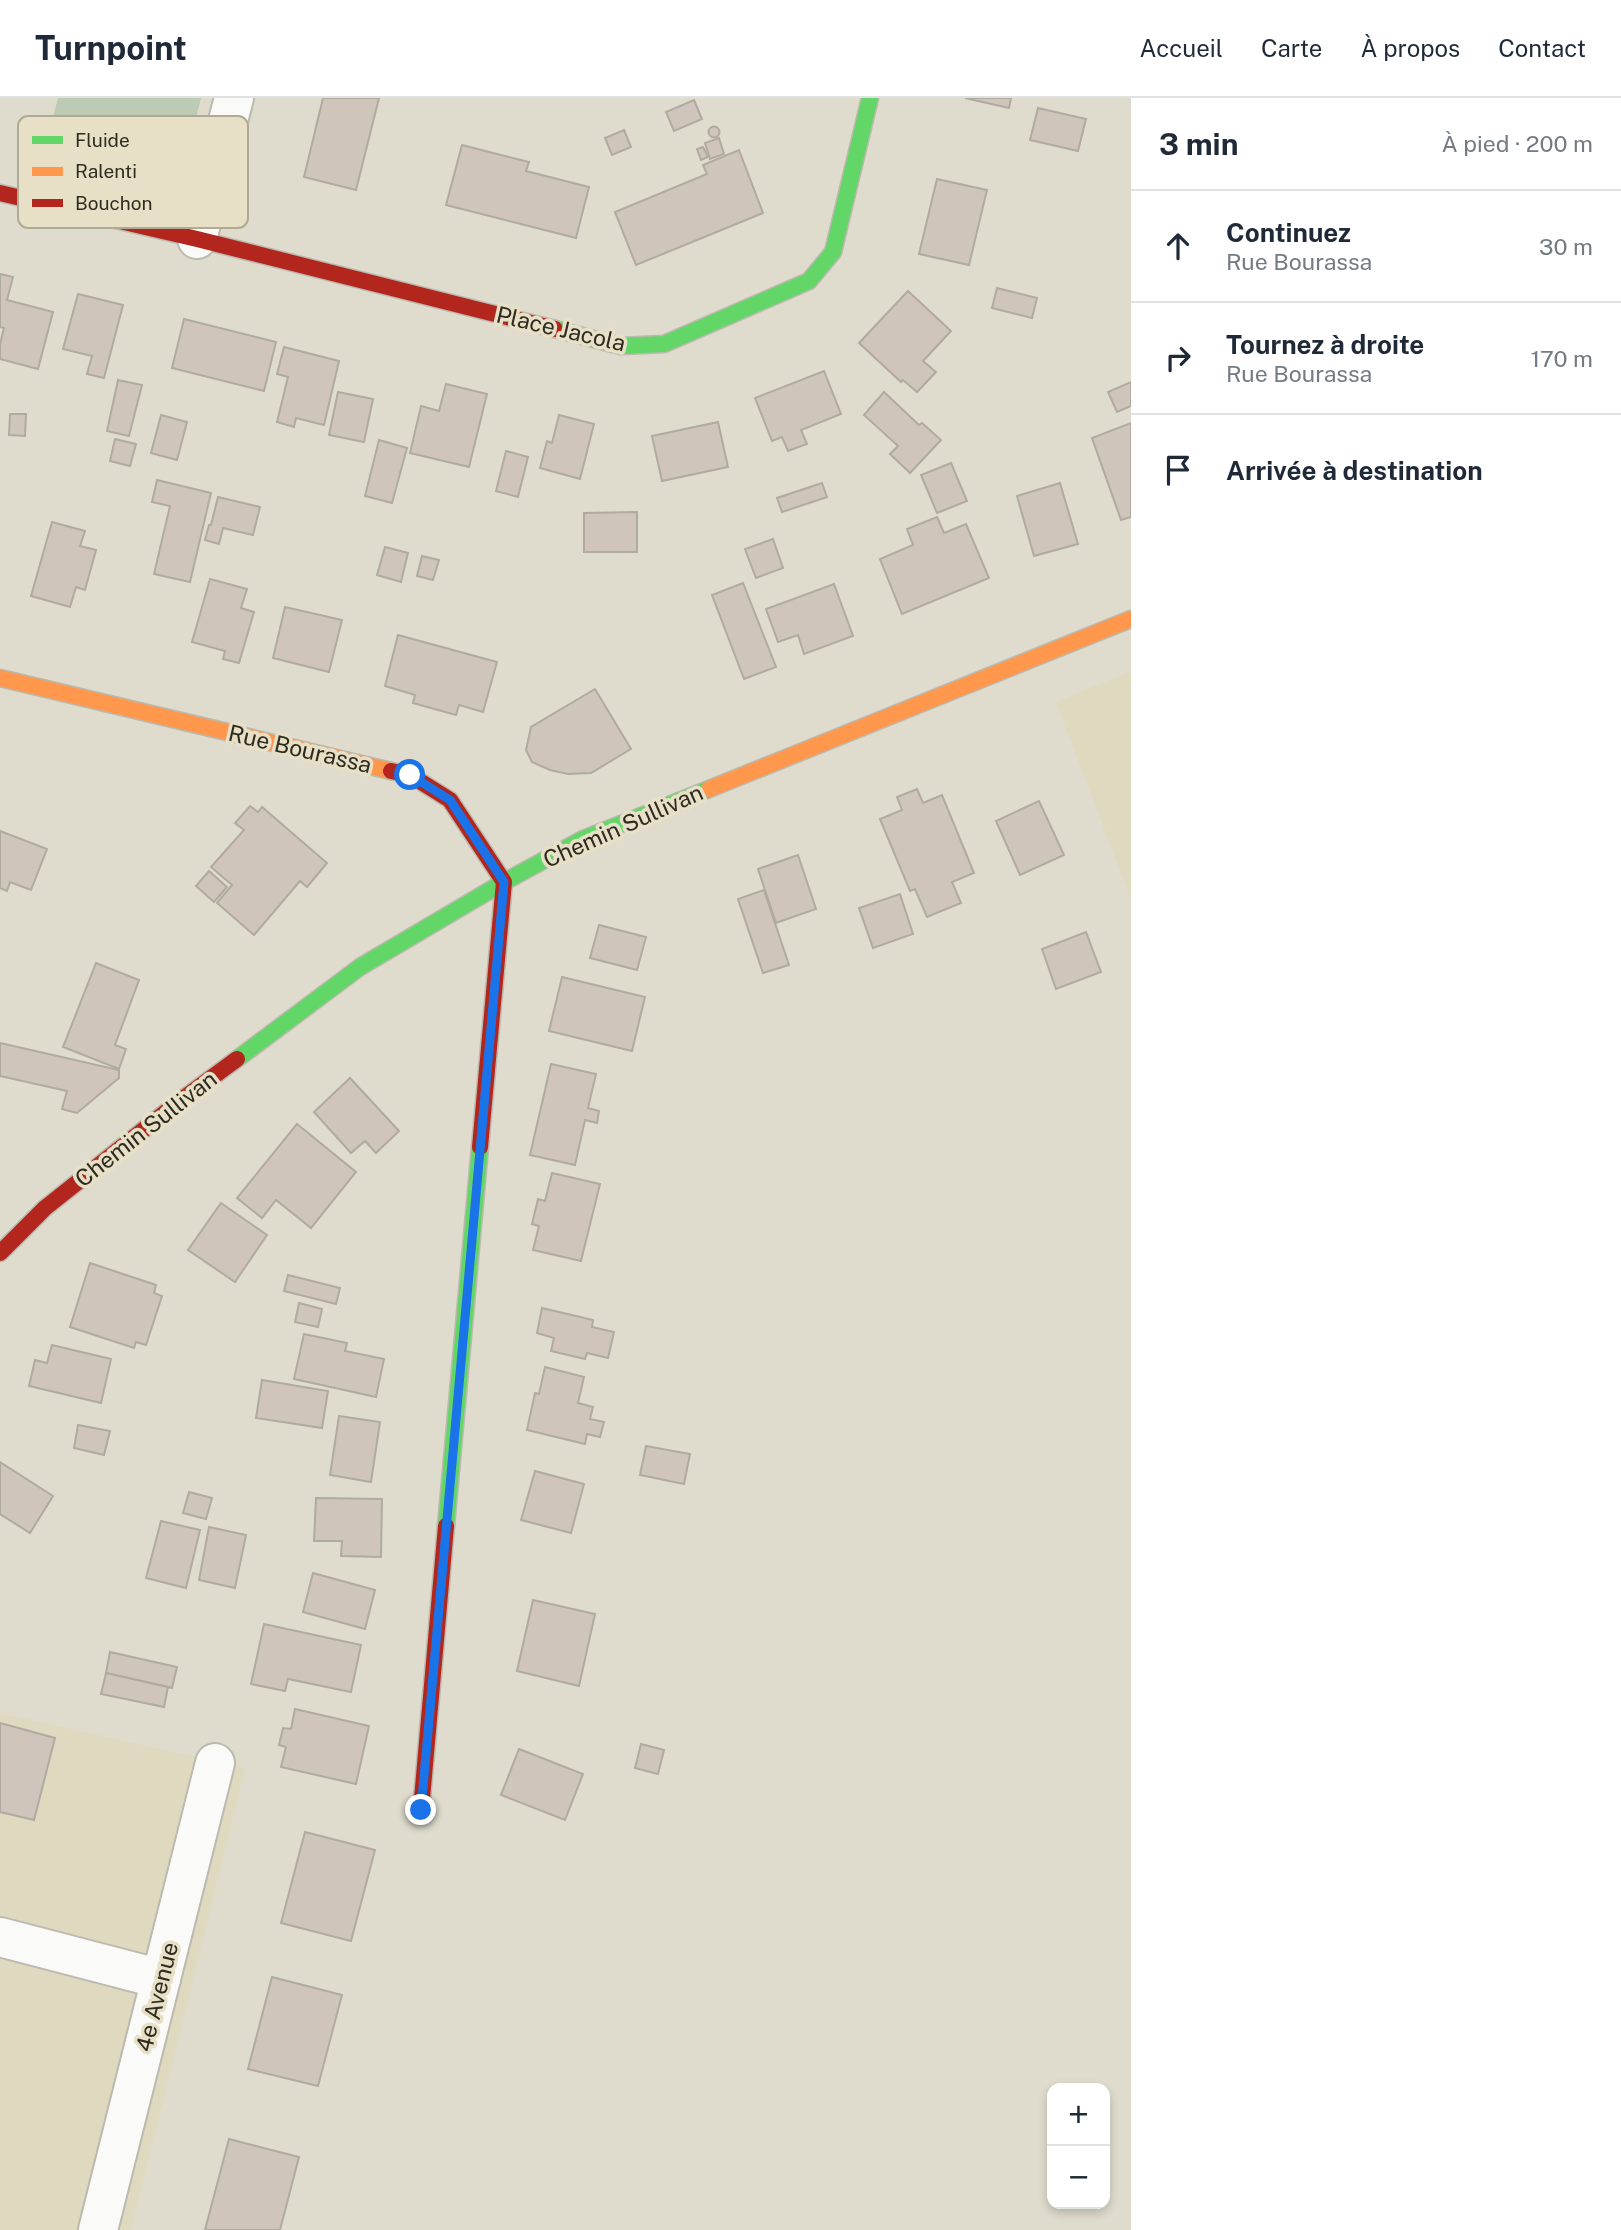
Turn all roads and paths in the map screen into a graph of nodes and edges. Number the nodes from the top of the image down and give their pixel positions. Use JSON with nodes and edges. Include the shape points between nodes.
{"nodes":[{"id":1,"x":234,"y":98,"type":"edge"},
{"id":2,"x":870,"y":98,"type":"edge"},
{"id":3,"x":229,"y":116,"type":"edge"},
{"id":4,"x":0,"y":193,"type":"edge"},
{"id":5,"x":18,"y":197,"type":"edge"},
{"id":6,"x":150,"y":228,"type":"edge"},
{"id":7,"x":200,"y":228,"type":"edge"},
{"id":8,"x":197,"y":239,"type":"junction"},
{"id":9,"x":1131,"y":619,"type":"edge"},
{"id":10,"x":0,"y":678,"type":"edge"},
{"id":11,"x":504,"y":882,"type":"junction"},
{"id":12,"x":0,"y":1253,"type":"edge"},
{"id":13,"x":215,"y":1763,"type":"dead end"},
{"id":14,"x":421,"y":1810,"type":"dead end"},
{"id":15,"x":0,"y":1937,"type":"edge"},
{"id":16,"x":161,"y":1979,"type":"junction"},
{"id":17,"x":98,"y":2230,"type":"edge"}],
"edges":[{"from":1,"to":3,"type":"street"},
{"from":2,"to":8,"type":"street","name":"Place Jacola","via":[[833,252],[808,281],[664,344],[621,346]]},
{"from":4,"to":5,"type":"street","name":"Place Jacola"},
{"from":6,"to":8,"type":"street","name":"Place Jacola"},
{"from":7,"to":8,"type":"street"},
{"from":9,"to":11,"type":"street","name":"Chemin Sullivan","via":[[583,839]]},
{"from":10,"to":11,"type":"street","name":"Rue Bourassa","via":[[410,775],[450,800]]},
{"from":11,"to":12,"type":"street","name":"Chemin Sullivan","via":[[360,967],[165,1112],[45,1208]]},
{"from":11,"to":14,"type":"street"},
{"from":13,"to":16,"type":"street","name":"4e Avenue"},
{"from":15,"to":16,"type":"street"},
{"from":16,"to":17,"type":"street","name":"4e Avenue"}]}
